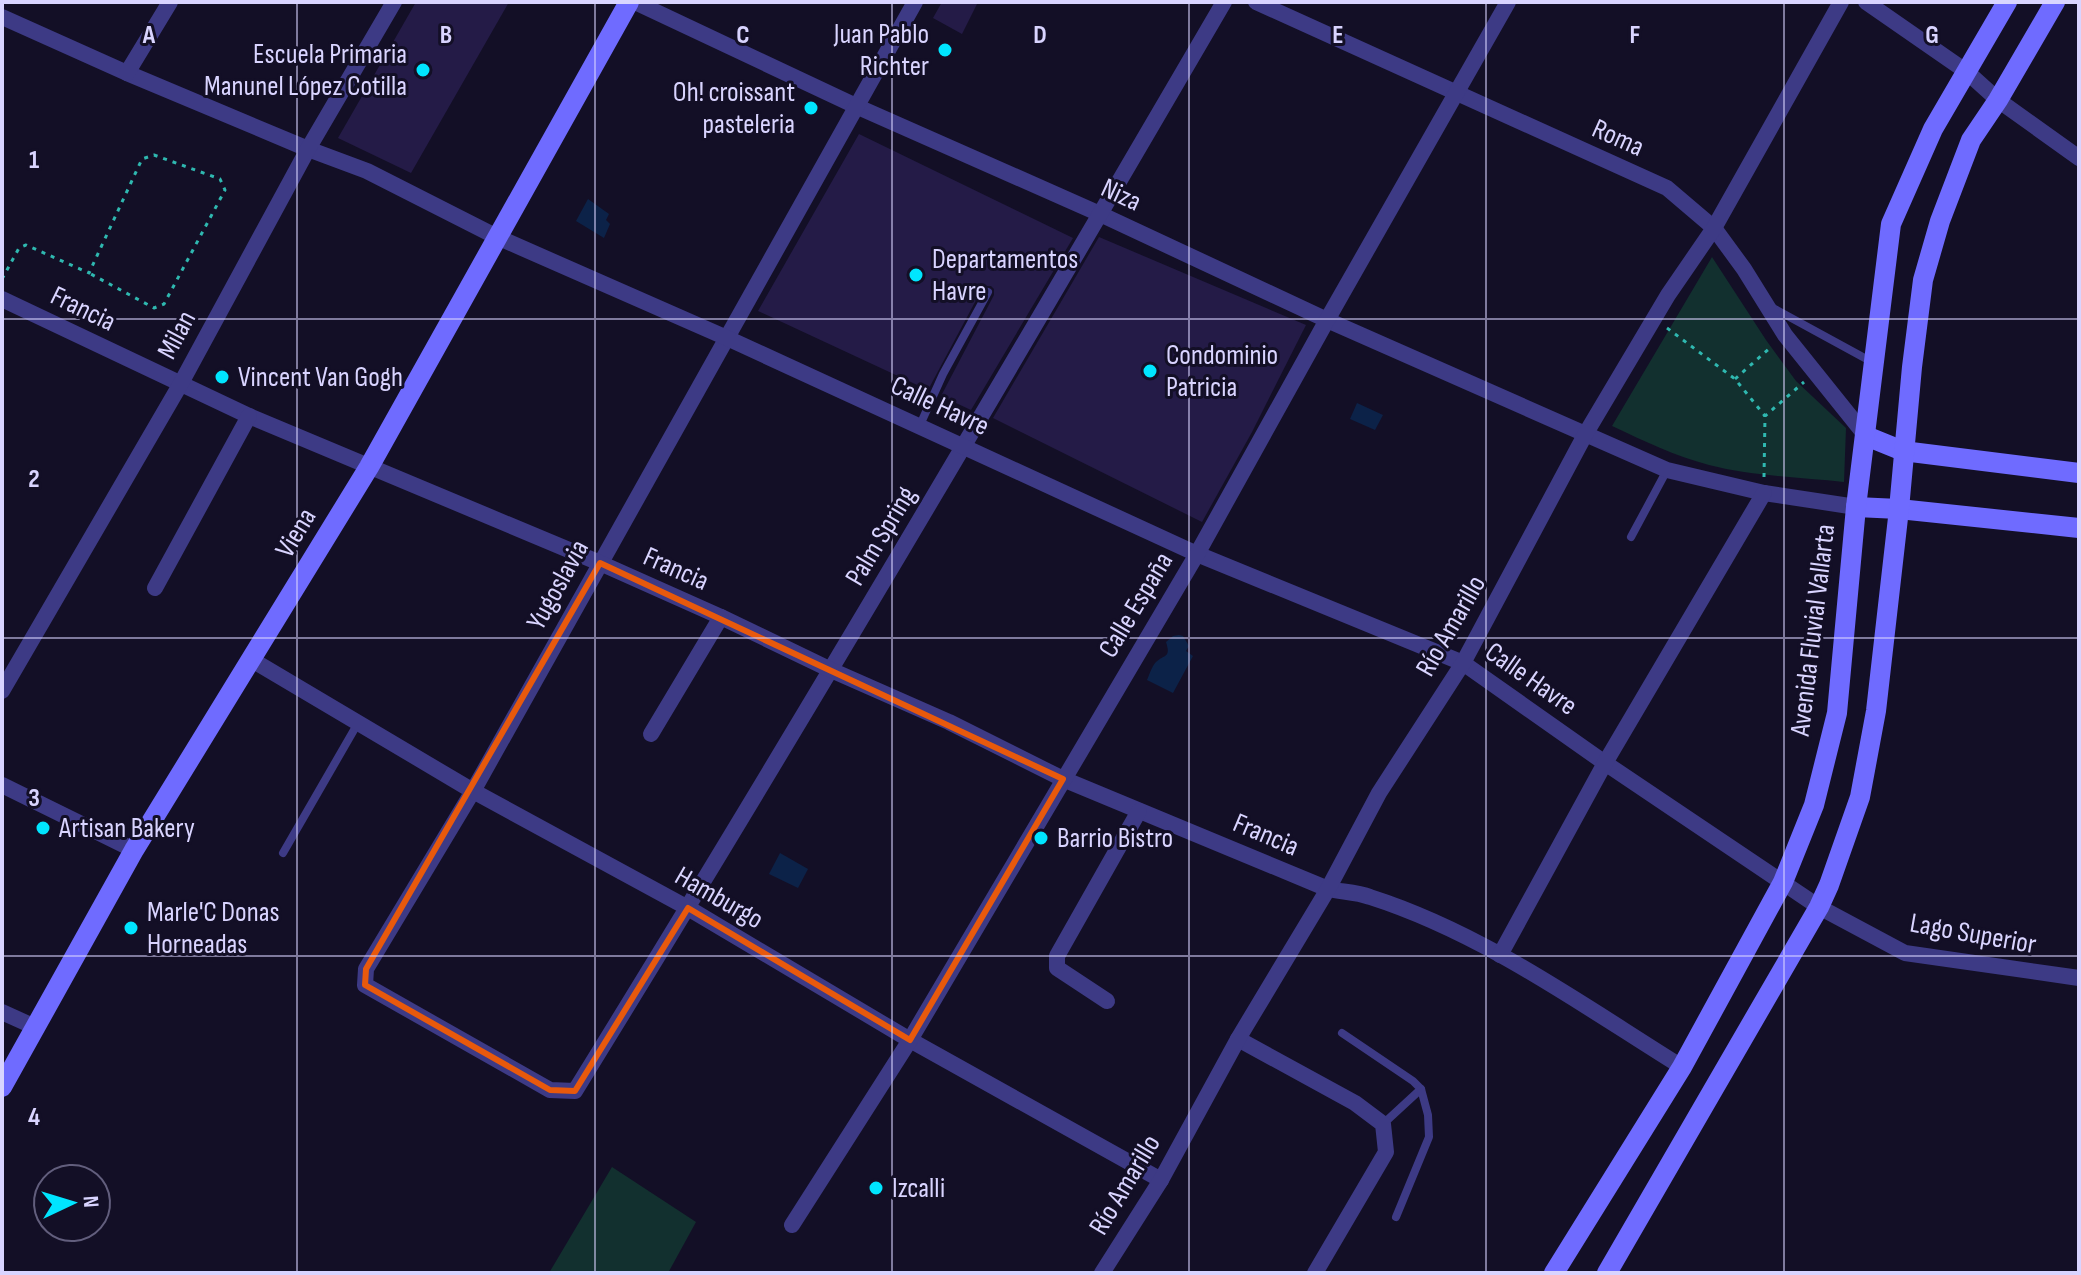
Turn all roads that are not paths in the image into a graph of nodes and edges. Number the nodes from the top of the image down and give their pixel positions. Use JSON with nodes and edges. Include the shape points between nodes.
{"nodes":[{"id":1,"x":170,"y":2,"type":"edge"},
{"id":2,"x":394,"y":2,"type":"edge"},
{"id":3,"x":632,"y":2,"type":"edge"},
{"id":4,"x":915,"y":2,"type":"edge"},
{"id":5,"x":1224,"y":2,"type":"edge"},
{"id":6,"x":1256,"y":2,"type":"edge"},
{"id":7,"x":1508,"y":2,"type":"edge"},
{"id":8,"x":1841,"y":2,"type":"edge"},
{"id":9,"x":1866,"y":2,"type":"edge"},
{"id":10,"x":2007,"y":2,"type":"edge"},
{"id":11,"x":2055,"y":2,"type":"edge"},
{"id":12,"x":2,"y":17,"type":"edge"},
{"id":13,"x":1967,"y":72,"type":"junction"},
{"id":14,"x":127,"y":73,"type":"junction"},
{"id":15,"x":1456,"y":93,"type":"junction"},
{"id":16,"x":1998,"y":100,"type":"junction"},
{"id":17,"x":858,"y":107,"type":"junction"},
{"id":18,"x":308,"y":149,"type":"junction"},
{"id":19,"x":2079,"y":158,"type":"edge"},
{"id":20,"x":1100,"y":214,"type":"junction"},
{"id":21,"x":1714,"y":228,"type":"junction"},
{"id":22,"x":497,"y":237,"type":"junction"},
{"id":23,"x":988,"y":292,"type":"dead end"},
{"id":24,"x":2,"y":299,"type":"edge"},
{"id":25,"x":1767,"y":305,"type":"junction"},
{"id":26,"x":1327,"y":320,"type":"junction"},
{"id":27,"x":727,"y":338,"type":"junction"},
{"id":28,"x":1873,"y":362,"type":"junction"},
{"id":29,"x":180,"y":385,"type":"junction"},
{"id":30,"x":249,"y":416,"type":"junction"},
{"id":31,"x":920,"y":425,"type":"junction"},
{"id":32,"x":1586,"y":433,"type":"junction"},
{"id":33,"x":1866,"y":436,"type":"junction"},
{"id":34,"x":965,"y":446,"type":"junction"},
{"id":35,"x":1903,"y":451,"type":"junction"},
{"id":36,"x":369,"y":467,"type":"junction"},
{"id":37,"x":1667,"y":470,"type":"junction"},
{"id":38,"x":2079,"y":473,"type":"edge"},
{"id":39,"x":1764,"y":493,"type":"junction"},
{"id":40,"x":1856,"y":507,"type":"junction"},
{"id":41,"x":1899,"y":509,"type":"junction"},
{"id":42,"x":2079,"y":528,"type":"edge"},
{"id":43,"x":1631,"y":537,"type":"dead end"},
{"id":44,"x":1197,"y":554,"type":"junction"},
{"id":45,"x":600,"y":563,"type":"junction"},
{"id":46,"x":155,"y":588,"type":"dead end"},
{"id":47,"x":721,"y":617,"type":"junction"},
{"id":48,"x":252,"y":660,"type":"junction"},
{"id":49,"x":1463,"y":663,"type":"junction"},
{"id":50,"x":831,"y":670,"type":"junction"},
{"id":51,"x":2,"y":691,"type":"edge"},
{"id":52,"x":358,"y":722,"type":"junction"},
{"id":53,"x":651,"y":734,"type":"dead end"},
{"id":54,"x":1605,"y":763,"type":"junction"},
{"id":55,"x":1063,"y":779,"type":"junction"},
{"id":56,"x":2,"y":785,"type":"edge"},
{"id":57,"x":473,"y":791,"type":"junction"},
{"id":58,"x":1139,"y":811,"type":"junction"},
{"id":59,"x":134,"y":850,"type":"junction"},
{"id":60,"x":283,"y":853,"type":"dead end"},
{"id":61,"x":1783,"y":882,"type":"junction"},
{"id":62,"x":1328,"y":889,"type":"junction"},
{"id":63,"x":1819,"y":907,"type":"junction"},
{"id":64,"x":688,"y":908,"type":"junction"},
{"id":65,"x":1500,"y":955,"type":"junction"},
{"id":66,"x":2079,"y":978,"type":"edge"},
{"id":67,"x":1107,"y":1001,"type":"dead end"},
{"id":68,"x":2,"y":1012,"type":"edge"},
{"id":69,"x":35,"y":1027,"type":"junction"},
{"id":70,"x":1342,"y":1033,"type":"dead end"},
{"id":71,"x":1238,"y":1039,"type":"junction"},
{"id":72,"x":910,"y":1040,"type":"junction"},
{"id":73,"x":1682,"y":1067,"type":"junction"},
{"id":74,"x":2,"y":1087,"type":"edge"},
{"id":75,"x":1421,"y":1089,"type":"junction"},
{"id":76,"x":575,"y":1091,"type":"joint"},
{"id":77,"x":1383,"y":1124,"type":"junction"},
{"id":78,"x":1161,"y":1180,"type":"junction"},
{"id":79,"x":1396,"y":1217,"type":"dead end"},
{"id":80,"x":792,"y":1225,"type":"dead end"},
{"id":81,"x":1558,"y":1272,"type":"edge"},
{"id":82,"x":1102,"y":1273,"type":"edge"},
{"id":83,"x":1315,"y":1273,"type":"edge"},
{"id":84,"x":1607,"y":1273,"type":"edge"}],
"edges":[{"from":1,"to":14,"type":"street"},
{"from":2,"to":18,"type":"street","name":"Milan"},
{"from":3,"to":17,"type":"street","name":"Niza"},
{"from":3,"to":22,"type":"street","name":"Viena"},
{"from":4,"to":17,"type":"street","name":"Yugoslavia"},
{"from":5,"to":20,"type":"street","name":"Palm Spring"},
{"from":6,"to":15,"type":"street","name":"Roma"},
{"from":7,"to":15,"type":"street","name":"Calle España"},
{"from":8,"to":21,"type":"street","name":"Río Amarillo"},
{"from":9,"to":13,"type":"street"},
{"from":10,"to":13,"type":"street","name":"Avenida Fluvial Vallarta"},
{"from":11,"to":16,"type":"street"},
{"from":12,"to":14,"type":"street","name":"Calle Havre"},
{"from":13,"to":16,"type":"street"},
{"from":13,"to":28,"type":"street","name":"Avenida Fluvial Vallarta","via":[[1933,129],[1891,224]]},
{"from":14,"to":18,"type":"street","name":"Calle Havre"},
{"from":15,"to":21,"type":"street","name":"Roma","via":[[1667,188]]},
{"from":15,"to":26,"type":"street","name":"Calle España"},
{"from":16,"to":19,"type":"street"},
{"from":16,"to":35,"type":"street","via":[[1971,140],[1923,280]]},
{"from":17,"to":20,"type":"street","name":"Niza"},
{"from":17,"to":27,"type":"street","name":"Yugoslavia"},
{"from":18,"to":22,"type":"street","name":"Calle Havre","via":[[367,171]]},
{"from":18,"to":29,"type":"street","name":"Milan"},
{"from":20,"to":26,"type":"street","name":"Niza"},
{"from":20,"to":34,"type":"street","name":"Palm Spring"},
{"from":21,"to":25,"type":"street","name":"Roma"},
{"from":21,"to":32,"type":"street","name":"Río Amarillo"},
{"from":22,"to":27,"type":"street","name":"Calle Havre"},
{"from":22,"to":36,"type":"street","name":"Viena"},
{"from":23,"to":31,"type":"lane"},
{"from":24,"to":29,"type":"street","name":"Francia"},
{"from":25,"to":28,"type":"lane"},
{"from":25,"to":33,"type":"street","name":"Roma"},
{"from":26,"to":32,"type":"street","name":"Niza"},
{"from":26,"to":44,"type":"street","name":"Calle España"},
{"from":27,"to":31,"type":"street","name":"Calle Havre"},
{"from":27,"to":45,"type":"street","name":"Yugoslavia"},
{"from":28,"to":33,"type":"street","name":"Avenida Fluvial Vallarta"},
{"from":29,"to":30,"type":"street","name":"Francia"},
{"from":29,"to":51,"type":"street","name":"Milan"},
{"from":30,"to":36,"type":"street","name":"Francia"},
{"from":30,"to":46,"type":"street"},
{"from":31,"to":34,"type":"street","name":"Calle Havre"},
{"from":32,"to":37,"type":"street","name":"Niza"},
{"from":32,"to":49,"type":"street","name":"Río Amarillo"},
{"from":33,"to":35,"type":"street"},
{"from":33,"to":40,"type":"street","name":"Avenida Fluvial Vallarta"},
{"from":34,"to":44,"type":"street","name":"Calle Havre"},
{"from":34,"to":50,"type":"street","name":"Palm Spring"},
{"from":35,"to":38,"type":"street"},
{"from":35,"to":41,"type":"street"},
{"from":36,"to":45,"type":"street","name":"Francia"},
{"from":36,"to":48,"type":"street","name":"Viena"},
{"from":37,"to":39,"type":"street","name":"Niza"},
{"from":37,"to":43,"type":"lane"},
{"from":39,"to":40,"type":"street","name":"Niza"},
{"from":39,"to":54,"type":"street"},
{"from":40,"to":41,"type":"street"},
{"from":40,"to":61,"type":"street","name":"Avenida Fluvial Vallarta","via":[[1837,713],[1814,805]]},
{"from":41,"to":42,"type":"street"},
{"from":41,"to":63,"type":"street","via":[[1876,711],[1860,797]]},
{"from":44,"to":49,"type":"street","name":"Calle Havre"},
{"from":44,"to":55,"type":"street","name":"Calle España"},
{"from":45,"to":47,"type":"street","name":"Francia"},
{"from":45,"to":57,"type":"street","name":"Yugoslavia"},
{"from":47,"to":50,"type":"street","name":"Francia"},
{"from":47,"to":53,"type":"street"},
{"from":48,"to":52,"type":"street","name":"Hamburgo"},
{"from":48,"to":59,"type":"street","name":"Viena"},
{"from":49,"to":54,"type":"street","name":"Calle Havre"},
{"from":49,"to":62,"type":"street","name":"Río Amarillo","via":[[1379,793]]},
{"from":50,"to":55,"type":"street","name":"Francia"},
{"from":50,"to":64,"type":"street","name":"Palm Spring"},
{"from":52,"to":57,"type":"street","name":"Hamburgo"},
{"from":52,"to":60,"type":"lane"},
{"from":54,"to":61,"type":"street","name":"Calle Havre"},
{"from":54,"to":65,"type":"street"},
{"from":55,"to":58,"type":"street","name":"Francia"},
{"from":55,"to":72,"type":"street","name":"Calle España"},
{"from":56,"to":59,"type":"street"},
{"from":57,"to":64,"type":"street","name":"Hamburgo"},
{"from":57,"to":76,"type":"street","name":"Yugoslavia","via":[[366,969],[365,985],[550,1090]]},
{"from":58,"to":62,"type":"street","name":"Francia"},
{"from":58,"to":67,"type":"street","via":[[1057,956],[1057,968]]},
{"from":59,"to":69,"type":"street","name":"Viena"},
{"from":61,"to":63,"type":"street","name":"Calle Havre"},
{"from":61,"to":73,"type":"street","name":"Avenida Fluvial Vallarta"},
{"from":62,"to":65,"type":"street","name":"Francia","via":[[1367,896],[1421,916]]},
{"from":62,"to":71,"type":"street","name":"Río Amarillo"},
{"from":63,"to":66,"type":"street","name":"Lago Superior","via":[[1905,953]]},
{"from":63,"to":84,"type":"street"},
{"from":64,"to":72,"type":"street","name":"Hamburgo"},
{"from":64,"to":76,"type":"street","name":"Palm Spring"},
{"from":65,"to":73,"type":"street","name":"Francia"},
{"from":68,"to":69,"type":"street"},
{"from":69,"to":74,"type":"street","name":"Viena"},
{"from":70,"to":75,"type":"lane"},
{"from":71,"to":77,"type":"street"},
{"from":71,"to":78,"type":"street","name":"Río Amarillo"},
{"from":72,"to":78,"type":"street","name":"Hamburgo"},
{"from":72,"to":80,"type":"street","name":"Calle España"},
{"from":73,"to":81,"type":"street","name":"Avenida Fluvial Vallarta"},
{"from":75,"to":77,"type":"lane"},
{"from":75,"to":79,"type":"lane","via":[[1429,1137]]},
{"from":77,"to":83,"type":"street","via":[[1386,1152]]},
{"from":78,"to":82,"type":"street","name":"Río Amarillo"}]}
